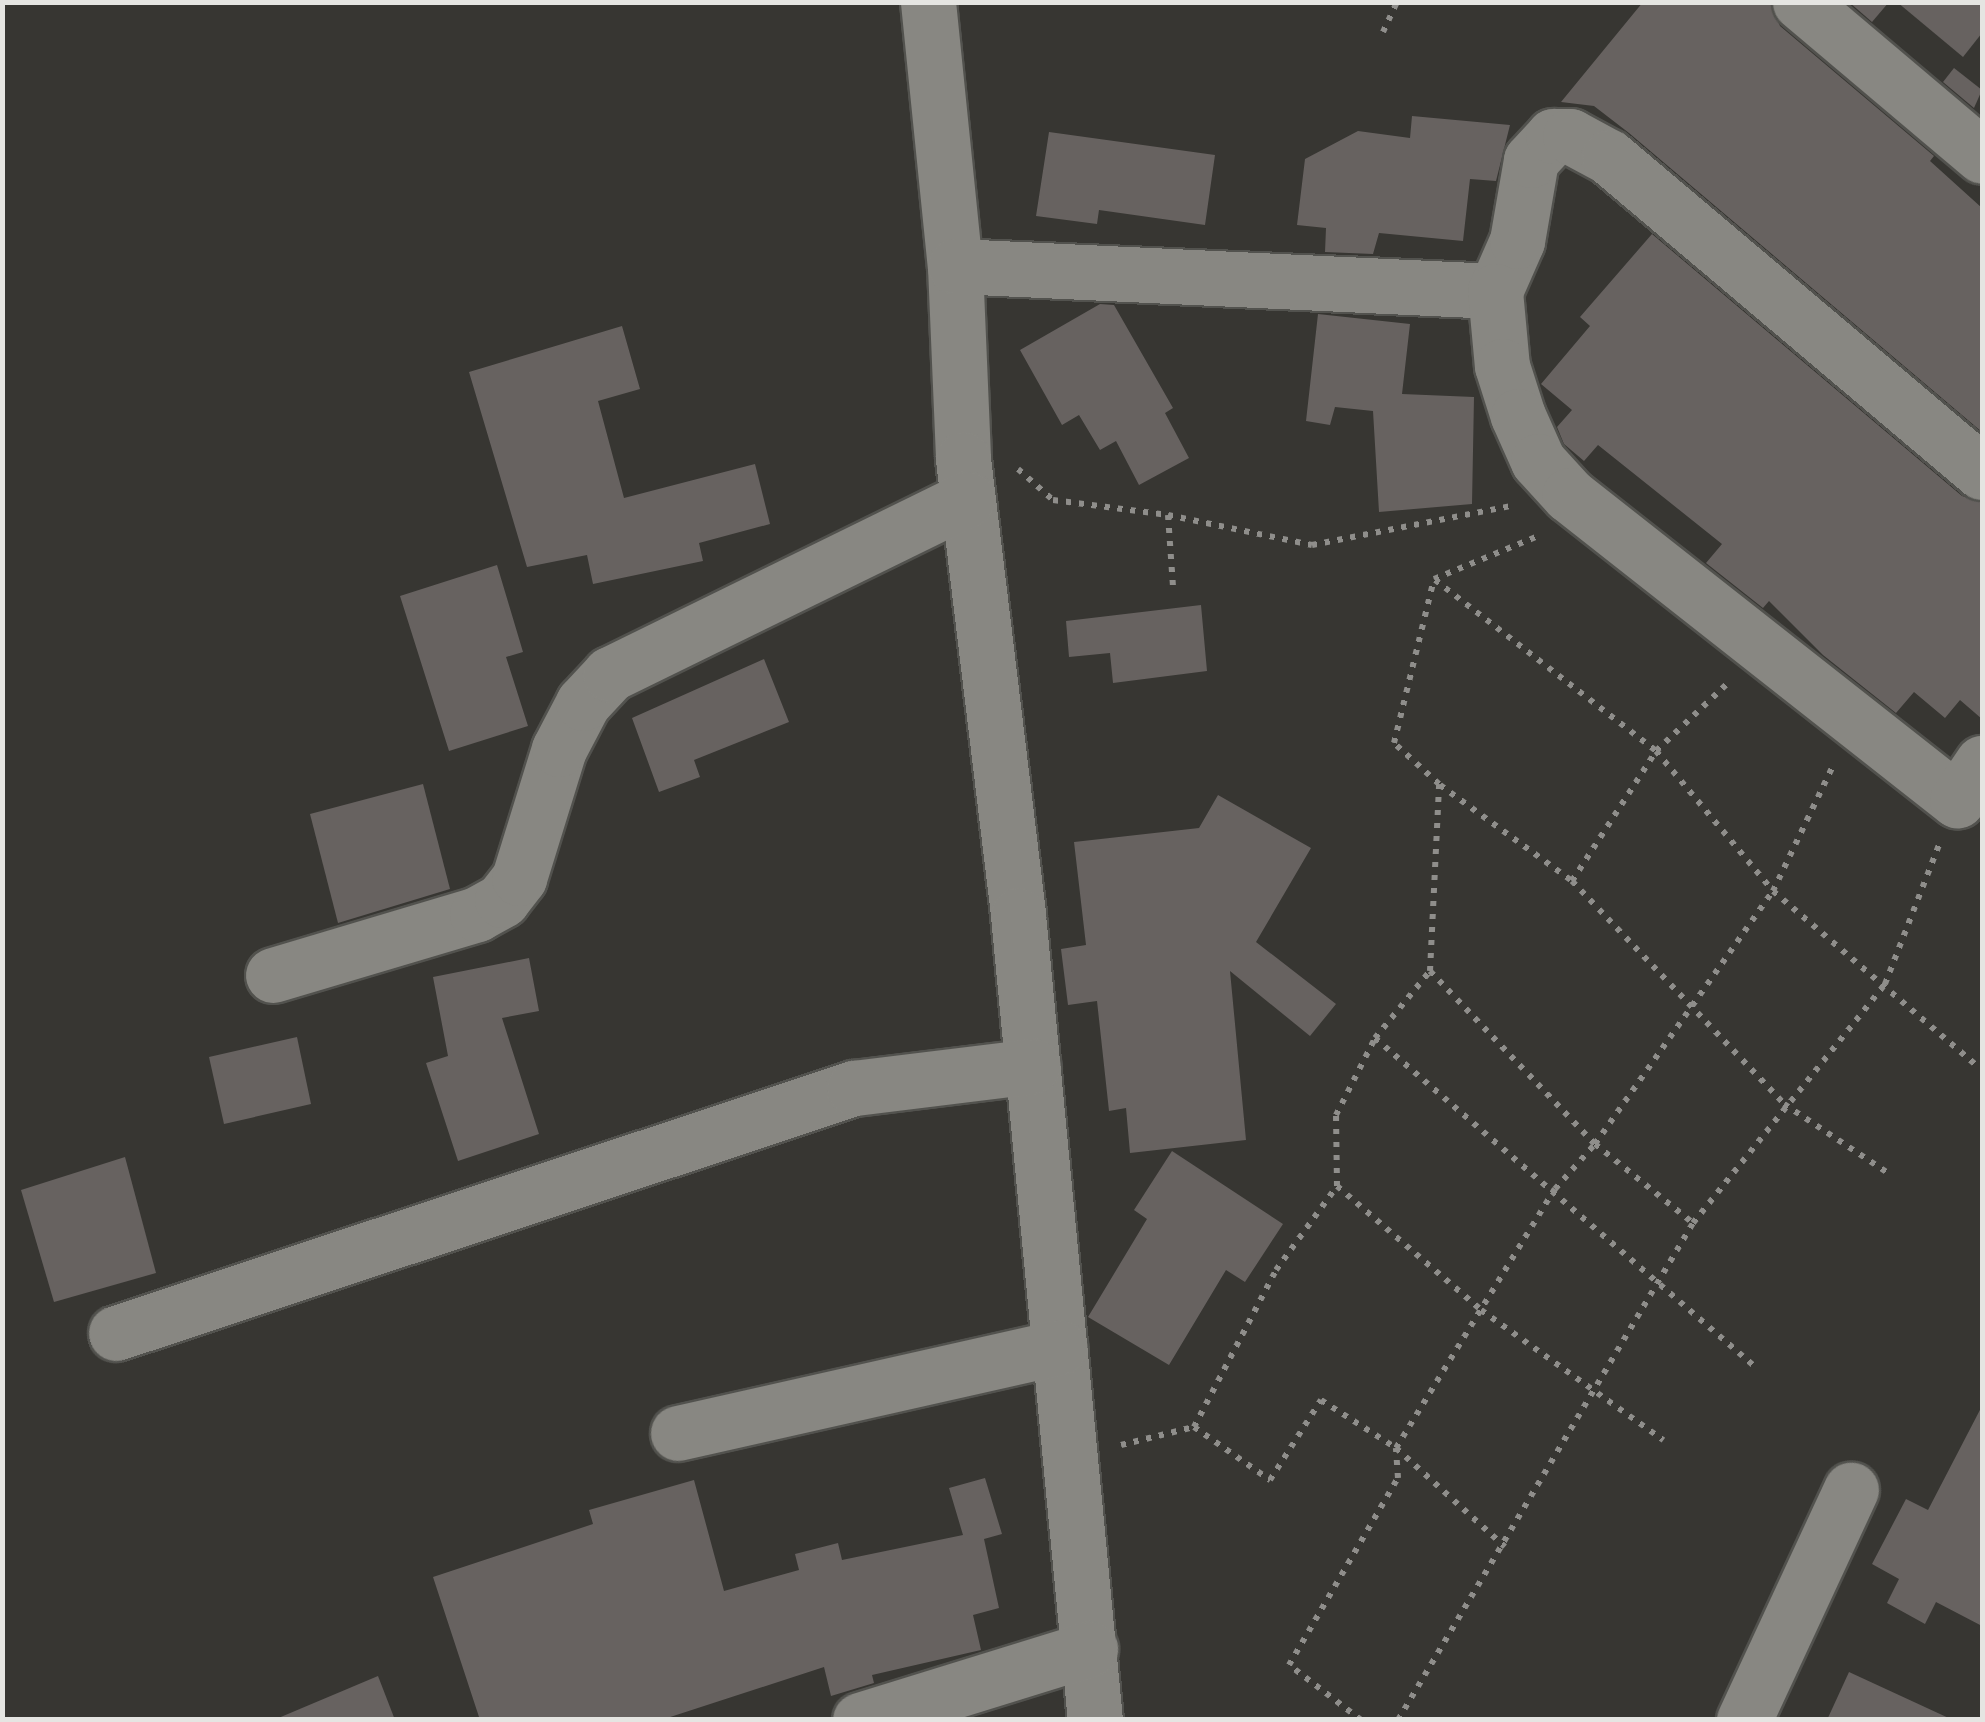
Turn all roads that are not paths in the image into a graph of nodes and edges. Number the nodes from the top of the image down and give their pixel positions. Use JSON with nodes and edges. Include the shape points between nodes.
{"nodes":[{"id":1,"x":928,"y":2,"type":"edge"},
{"id":2,"x":1800,"y":2,"type":"edge"},
{"id":3,"x":1982,"y":156,"type":"edge"},
{"id":4,"x":955,"y":266,"type":"junction"},
{"id":5,"x":1495,"y":291,"type":"junction"},
{"id":6,"x":1982,"y":472,"type":"edge"},
{"id":7,"x":965,"y":479,"type":"junction"},
{"id":8,"x":1970,"y":782,"type":"edge"},
{"id":9,"x":273,"y":975,"type":"dead end"},
{"id":10,"x":1033,"y":1066,"type":"junction"},
{"id":11,"x":116,"y":1333,"type":"dead end"},
{"id":12,"x":1059,"y":1347,"type":"junction"},
{"id":13,"x":678,"y":1434,"type":"dead end"},
{"id":14,"x":1851,"y":1490,"type":"dead end"},
{"id":15,"x":1090,"y":1649,"type":"junction"},
{"id":16,"x":860,"y":1720,"type":"edge"},
{"id":17,"x":1095,"y":1720,"type":"edge"},
{"id":18,"x":1744,"y":1720,"type":"edge"}],
"edges":[{"from":1,"to":4,"type":"street"},
{"from":2,"to":3,"type":"street"},
{"from":4,"to":5,"type":"street"},
{"from":4,"to":7,"type":"street"},
{"from":5,"to":6,"type":"street","via":[[1516,242],[1531,160],[1553,136],[1570,136],[1609,157]]},
{"from":5,"to":8,"type":"street","via":[[1502,366],[1538,461],[1581,504],[1857,718]]},
{"from":7,"to":9,"type":"street","via":[[610,674],[584,702],[559,749],[520,878],[502,900],[477,914]]},
{"from":7,"to":10,"type":"street"},
{"from":10,"to":11,"type":"street","via":[[854,1088]]},
{"from":10,"to":12,"type":"street"},
{"from":12,"to":13,"type":"street"},
{"from":12,"to":15,"type":"street"},
{"from":14,"to":18,"type":"street"},
{"from":15,"to":16,"type":"street"},
{"from":15,"to":17,"type":"street"}]}
